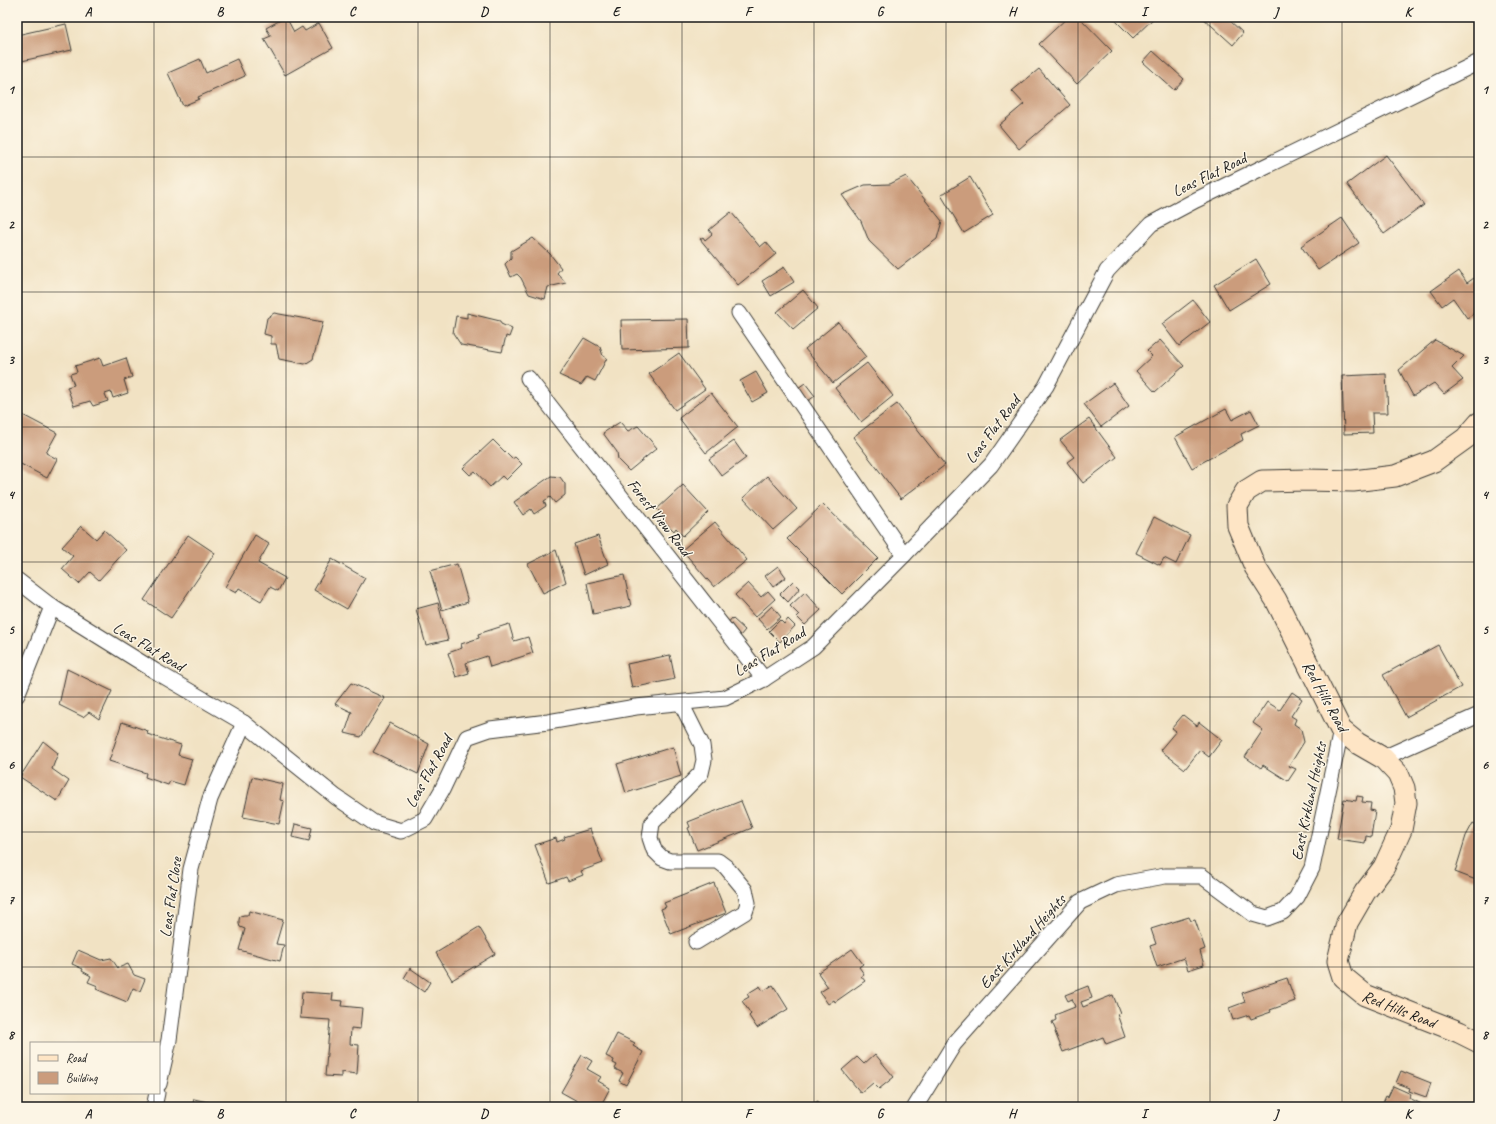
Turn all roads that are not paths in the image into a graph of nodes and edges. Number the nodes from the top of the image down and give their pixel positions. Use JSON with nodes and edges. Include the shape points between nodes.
{"nodes":[{"id":1,"x":1479,"y":62,"type":"edge"},
{"id":2,"x":739,"y":313,"type":"dead end"},
{"id":3,"x":528,"y":378,"type":"dead end"},
{"id":4,"x":1479,"y":423,"type":"edge"},
{"id":5,"x":904,"y":556,"type":"junction"},
{"id":6,"x":17,"y":580,"type":"edge"},
{"id":7,"x":52,"y":607,"type":"junction"},
{"id":8,"x":764,"y":679,"type":"junction"},
{"id":9,"x":17,"y":695,"type":"edge"},
{"id":10,"x":681,"y":703,"type":"junction"},
{"id":11,"x":1479,"y":715,"type":"edge"},
{"id":12,"x":244,"y":723,"type":"junction"},
{"id":13,"x":1341,"y":730,"type":"junction"},
{"id":14,"x":1383,"y":758,"type":"junction"},
{"id":15,"x":696,"y":942,"type":"dead end"},
{"id":16,"x":1479,"y":1042,"type":"edge"},
{"id":17,"x":160,"y":1080,"type":"edge"},
{"id":18,"x":157,"y":1094,"type":"edge"},
{"id":19,"x":154,"y":1107,"type":"edge"},
{"id":20,"x":915,"y":1107,"type":"edge"}],
"edges":[{"from":1,"to":5,"type":"street","name":"Leas Flat Road","via":[[1151,224],[1107,271],[1046,386],[991,465]]},
{"from":2,"to":5,"type":"street"},
{"from":3,"to":8,"type":"street","name":"Forest View Road"},
{"from":4,"to":13,"type":"main road","name":"Red Hills Road","via":[[1466,438],[1434,462],[1395,476],[1353,481],[1262,481],[1246,491],[1237,506],[1238,526],[1255,567],[1276,600]]},
{"from":5,"to":8,"type":"street","name":"Leas Flat Road","via":[[814,647]]},
{"from":6,"to":7,"type":"street","name":"Leas Flat Road"},
{"from":7,"to":9,"type":"street"},
{"from":7,"to":12,"type":"street","name":"Leas Flat Road"},
{"from":8,"to":10,"type":"street","name":"Leas Flat Road","via":[[725,698]]},
{"from":10,"to":12,"type":"street","name":"Leas Flat Road","via":[[636,707],[490,730],[467,737],[425,820],[401,831],[374,823],[336,797]]},
{"from":10,"to":15,"type":"street","via":[[702,745],[704,760],[701,773],[652,823],[650,838],[654,850],[662,858],[670,861],[718,861],[745,890],[748,903],[745,912]]},
{"from":11,"to":14,"type":"street"},
{"from":12,"to":17,"type":"street","name":"Leas Flat Close","via":[[210,799],[191,869],[169,1040]]},
{"from":13,"to":14,"type":"main road","name":"Red Hills Road"},
{"from":13,"to":20,"type":"street","name":"East Kirkland Heights","via":[[1312,868],[1297,897],[1283,912],[1267,918],[1252,914],[1202,876],[1166,876],[1116,885],[1080,902],[954,1044]]},
{"from":14,"to":16,"type":"main road","name":"Red Hills Road","via":[[1398,774],[1404,788],[1406,803],[1401,830],[1384,867],[1365,892],[1347,923],[1338,961],[1343,977],[1366,995]]},
{"from":18,"to":19,"type":"street"}]}
